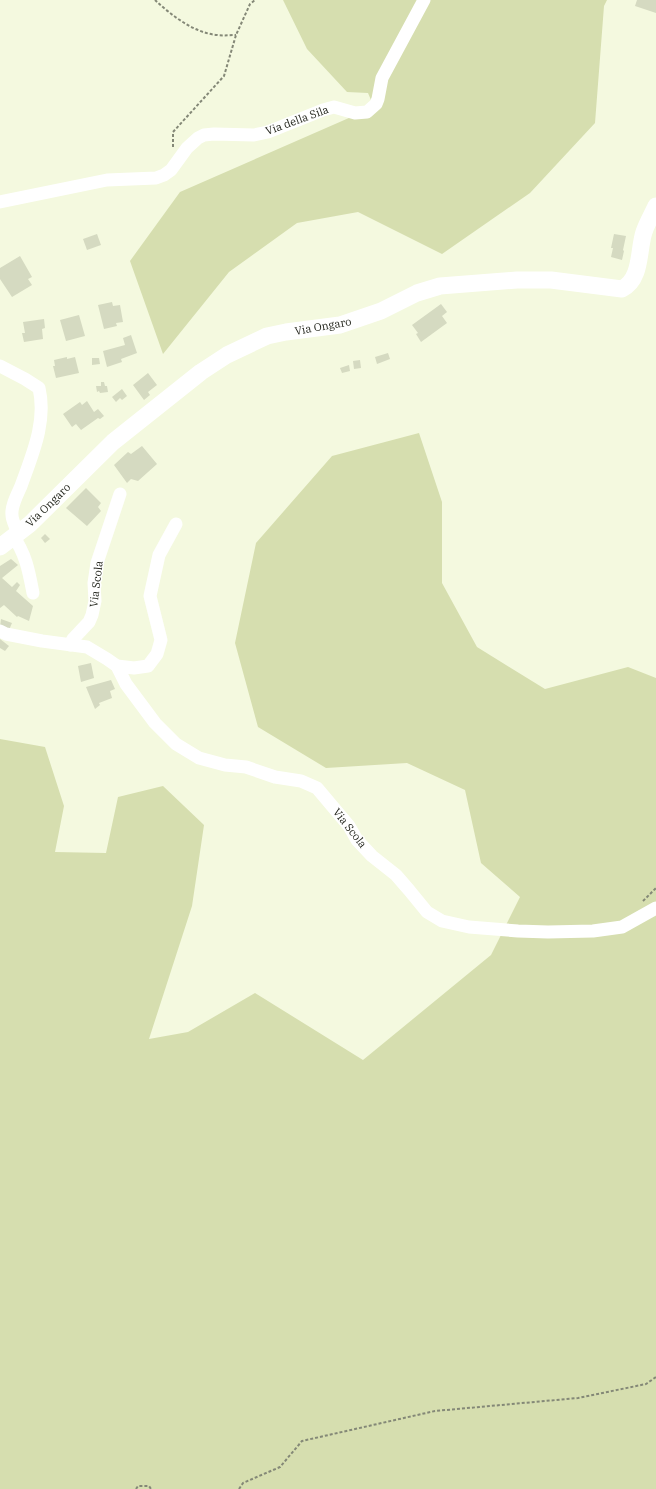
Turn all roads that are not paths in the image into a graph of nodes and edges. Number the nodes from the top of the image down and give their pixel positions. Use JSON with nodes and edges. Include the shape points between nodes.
{"nodes":[{"id":1,"x":424,"y":0,"type":"edge"},
{"id":2,"x":0,"y":202,"type":"edge"},
{"id":3,"x":656,"y":206,"type":"edge"},
{"id":4,"x":0,"y":366,"type":"edge"},
{"id":5,"x":120,"y":494,"type":"dead end"},
{"id":6,"x":176,"y":524,"type":"dead end"},
{"id":7,"x":10,"y":539,"type":"edge"},
{"id":8,"x":33,"y":593,"type":"dead end"},
{"id":9,"x":0,"y":631,"type":"edge"},
{"id":10,"x":70,"y":644,"type":"junction"},
{"id":11,"x":117,"y":666,"type":"junction"},
{"id":12,"x":656,"y":908,"type":"edge"}],
"edges":[{"from":1,"to":2,"type":"street","name":"Via della Sila","via":[[382,78],[376,104],[367,112],[355,113],[334,108],[254,135],[204,135],[186,148],[171,170],[156,178],[107,180]]},
{"from":3,"to":7,"type":"main road","name":"Via Ongaro","via":[[644,232],[634,277],[630,285],[622,289],[551,280],[440,286],[340,325],[268,336],[242,347],[201,372],[112,442],[30,524]]},
{"from":4,"to":7,"type":"street","via":[[39,388],[42,402],[40,431],[14,504]]},
{"from":5,"to":10,"type":"street","name":"Via Scola","via":[[98,562],[92,615]]},
{"from":6,"to":11,"type":"street","via":[[159,554],[150,596],[161,640],[157,654],[148,666]]},
{"from":7,"to":8,"type":"street","via":[[20,546],[29,569]]},
{"from":9,"to":10,"type":"street","via":[[42,641]]},
{"from":10,"to":11,"type":"street","via":[[88,647]]},
{"from":11,"to":12,"type":"street","name":"Via Scola","via":[[126,684],[155,723],[176,744],[199,758],[246,767],[275,778],[301,781],[317,788],[372,856],[396,876],[427,912],[442,921],[469,927],[518,931],[593,931],[622,927]]}]}
